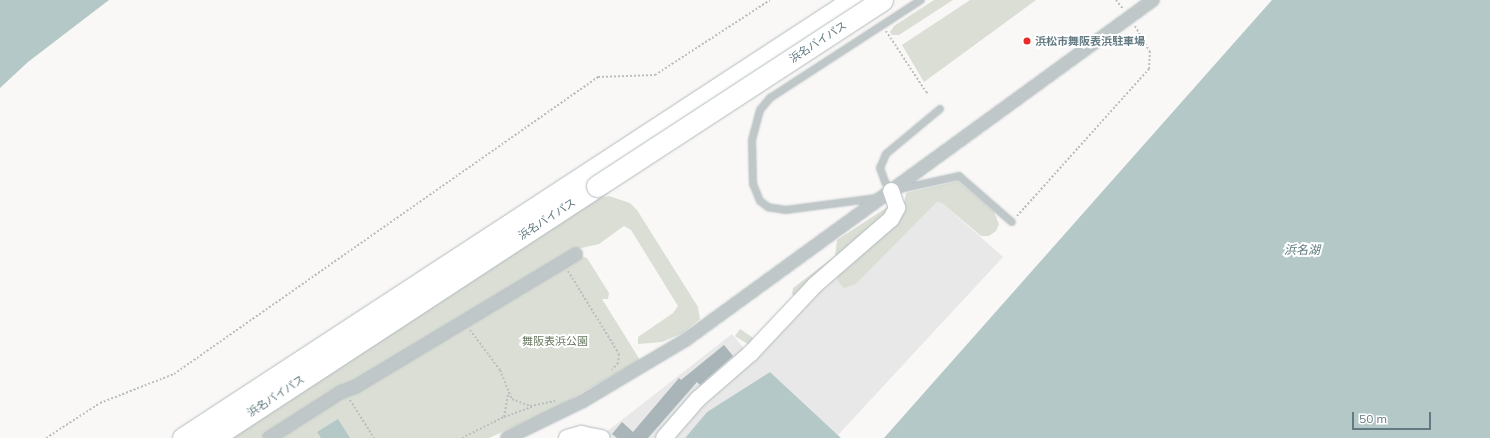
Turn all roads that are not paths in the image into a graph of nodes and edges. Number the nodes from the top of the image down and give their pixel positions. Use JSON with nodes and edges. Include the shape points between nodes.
{"nodes":[{"id":1,"x":853,"y":0,"type":"edge"},
{"id":2,"x":882,"y":0,"type":"edge"},
{"id":3,"x":921,"y":0,"type":"edge"},
{"id":4,"x":1153,"y":0,"type":"edge"},
{"id":5,"x":940,"y":109,"type":"dead end"},
{"id":6,"x":592,"y":180,"type":"junction"},
{"id":7,"x":887,"y":194,"type":"junction"},
{"id":8,"x":1012,"y":222,"type":"road end"},
{"id":9,"x":576,"y":254,"type":"dead end"},
{"id":10,"x":183,"y":438,"type":"edge"},
{"id":11,"x":212,"y":438,"type":"edge"},
{"id":12,"x":269,"y":438,"type":"edge"},
{"id":13,"x":507,"y":438,"type":"edge"},
{"id":14,"x":567,"y":438,"type":"edge"},
{"id":15,"x":602,"y":438,"type":"edge"},
{"id":16,"x":664,"y":438,"type":"edge"}],
"edges":[{"from":1,"to":6,"type":"highway","name":"浜名バイパス"},
{"from":2,"to":6,"type":"highway","name":"浜名バイパス","bridge":true},
{"from":3,"to":7,"type":"lane","via":[[770,98],[760,110],[752,140],[753,184],[756,193],[768,207],[786,210]]},
{"from":4,"to":7,"type":"street"},
{"from":5,"to":7,"type":"lane","via":[[892,147],[882,160],[881,176]]},
{"from":6,"to":10,"type":"highway","name":"浜名バイパス"},
{"from":6,"to":11,"type":"highway","name":"浜名バイパス"},
{"from":7,"to":8,"type":"lane","via":[[959,176]]},
{"from":7,"to":13,"type":"street","via":[[687,339],[583,401]]},
{"from":7,"to":16,"type":"street","via":[[897,202],[891,219],[815,285],[750,354],[698,399]]},
{"from":9,"to":12,"type":"street","via":[[355,387],[341,392]]},
{"from":14,"to":15,"type":"street","via":[[581,434]]}]}
